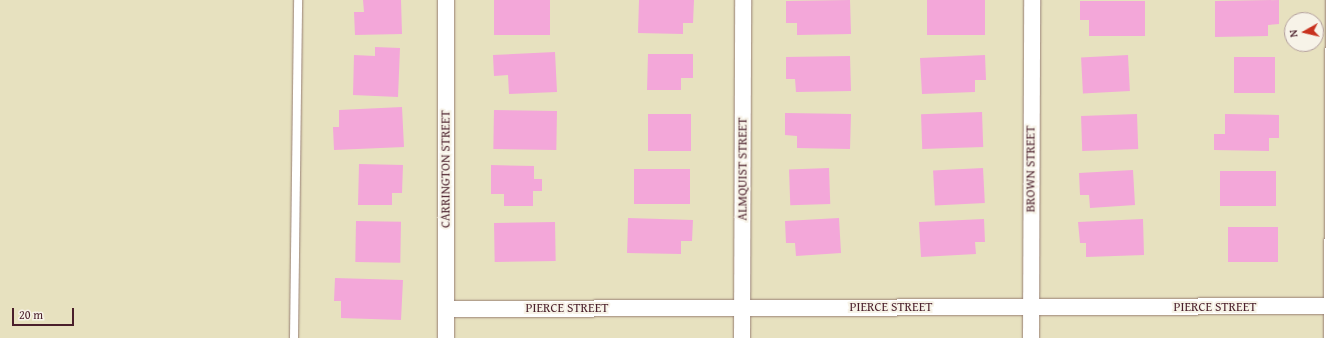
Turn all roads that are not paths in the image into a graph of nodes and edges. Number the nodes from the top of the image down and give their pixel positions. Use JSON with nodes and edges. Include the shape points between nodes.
{"nodes":[{"id":1,"x":298,"y":0,"type":"edge"},
{"id":2,"x":446,"y":0,"type":"edge"},
{"id":3,"x":744,"y":0,"type":"edge"},
{"id":4,"x":1032,"y":0,"type":"edge"},
{"id":5,"x":1334,"y":0,"type":"edge"},
{"id":6,"x":1334,"y":306,"type":"edge"},
{"id":7,"x":1031,"y":307,"type":"junction"},
{"id":8,"x":742,"y":308,"type":"junction"},
{"id":9,"x":446,"y":309,"type":"junction"},
{"id":10,"x":294,"y":338,"type":"edge"},
{"id":11,"x":446,"y":338,"type":"edge"},
{"id":12,"x":742,"y":338,"type":"edge"},
{"id":13,"x":1031,"y":338,"type":"edge"},
{"id":14,"x":1332,"y":338,"type":"edge"}],
"edges":[{"from":1,"to":10,"type":"lane"},
{"from":2,"to":9,"type":"street","name":"CARRINGTON STREET"},
{"from":3,"to":8,"type":"street","name":"ALMQUIST STREET"},
{"from":4,"to":7,"type":"street","name":"BROWN STREET"},
{"from":5,"to":6,"type":"street"},
{"from":6,"to":7,"type":"street","name":"PIERCE STREET"},
{"from":6,"to":14,"type":"street"},
{"from":7,"to":8,"type":"street","name":"PIERCE STREET"},
{"from":7,"to":13,"type":"street","name":"BROWN STREET"},
{"from":8,"to":9,"type":"street","name":"PIERCE STREET"},
{"from":8,"to":12,"type":"street","name":"ALMQUIST STREET"},
{"from":9,"to":11,"type":"street","name":"CARRINGTON STREET"}]}
